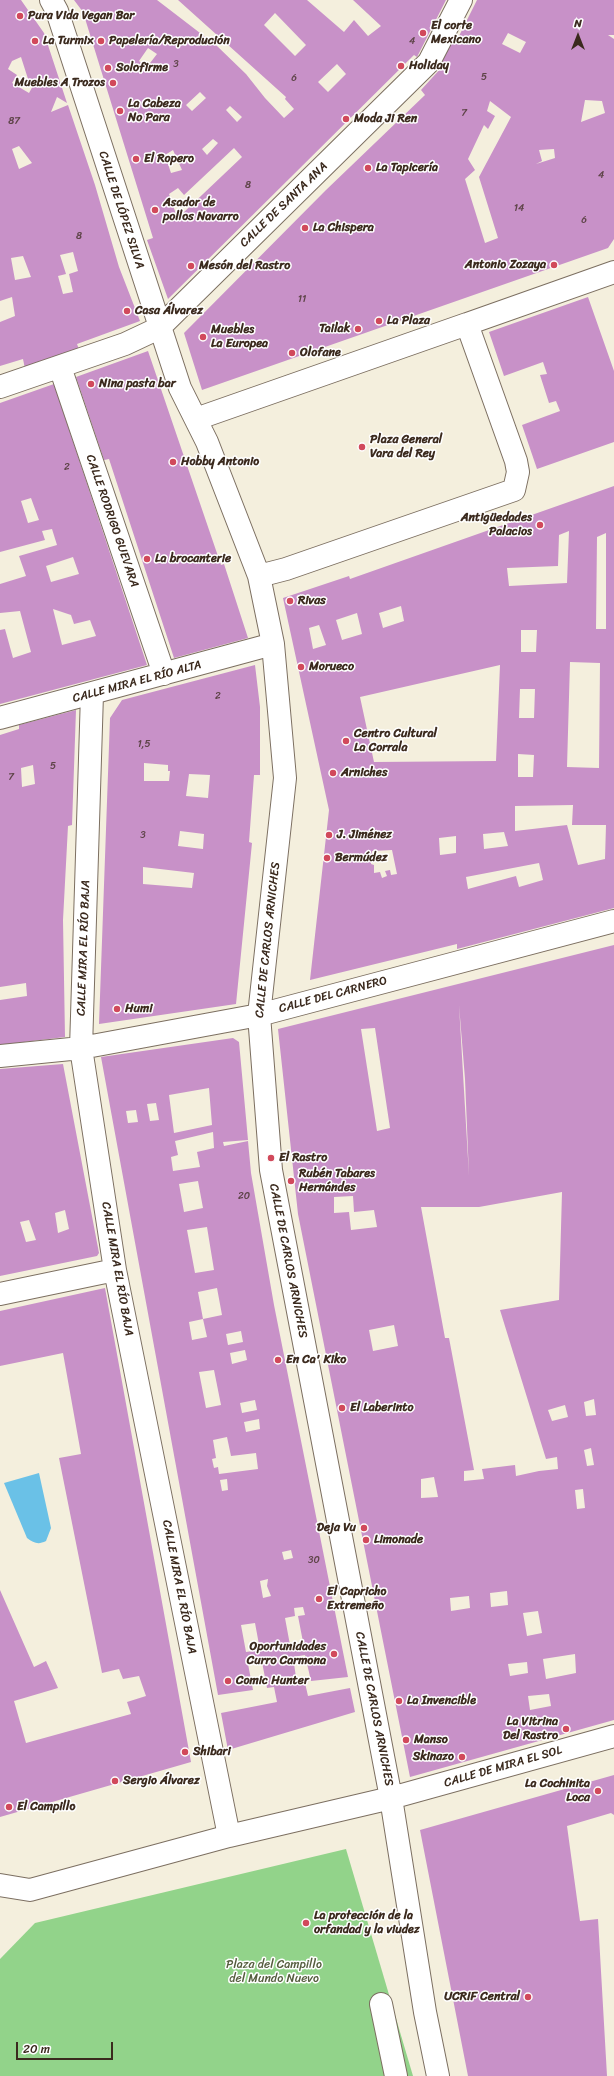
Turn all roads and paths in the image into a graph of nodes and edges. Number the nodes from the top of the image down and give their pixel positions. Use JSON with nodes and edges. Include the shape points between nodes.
{"nodes":[{"id":1,"x":51,"y":0,"type":"edge"},
{"id":2,"x":461,"y":0,"type":"edge"},
{"id":3,"x":614,"y":272,"type":"edge"},
{"id":4,"x":467,"y":324,"type":"junction"},
{"id":5,"x":159,"y":328,"type":"junction"},
{"id":6,"x":60,"y":367,"type":"junction"},
{"id":7,"x":0,"y":387,"type":"edge"},
{"id":8,"x":196,"y":419,"type":"junction"},
{"id":9,"x":259,"y":576,"type":"junction"},
{"id":10,"x":273,"y":644,"type":"junction"},
{"id":11,"x":164,"y":674,"type":"junction"},
{"id":12,"x":92,"y":694,"type":"junction"},
{"id":13,"x":0,"y":718,"type":"edge"},
{"id":14,"x":614,"y":921,"type":"edge"},
{"id":15,"x":259,"y":1015,"type":"junction"},
{"id":16,"x":81,"y":1048,"type":"junction"},
{"id":17,"x":0,"y":1056,"type":"edge"},
{"id":18,"x":116,"y":1270,"type":"junction"},
{"id":19,"x":0,"y":1294,"type":"edge"},
{"id":20,"x":614,"y":1736,"type":"edge"},
{"id":21,"x":391,"y":1798,"type":"junction"},
{"id":22,"x":229,"y":1836,"type":"junction"},
{"id":23,"x":0,"y":1885,"type":"edge"},
{"id":24,"x":381,"y":2004,"type":"dead end"},
{"id":25,"x":396,"y":2076,"type":"edge"},
{"id":26,"x":438,"y":2076,"type":"edge"}],
"edges":[{"from":1,"to":5,"type":"street","name":"CALLE DE LÓPEZ SILVA","via":[[57,11]]},
{"from":2,"to":5,"type":"street","name":"CALLE DE SANTA ANA","via":[[429,62]]},
{"from":3,"to":4,"type":"street"},
{"from":4,"to":8,"type":"street"},
{"from":4,"to":9,"type":"street","via":[[516,461],[518,472],[514,490]]},
{"from":5,"to":6,"type":"street","name":"CALLE DE SANTA ANA","via":[[125,344]]},
{"from":5,"to":8,"type":"street","name":"CALLE DE LÓPEZ SILVA","via":[[180,388]]},
{"from":6,"to":7,"type":"street","name":"CALLE DE SANTA ANA"},
{"from":6,"to":11,"type":"street","name":"CALLE RODRIGO GUEVARA"},
{"from":8,"to":9,"type":"street"},
{"from":9,"to":10,"type":"street","name":"CALLE DE CARLOS ARNICHES"},
{"from":10,"to":11,"type":"street","name":"CALLE MIRA EL RÍO ALTA"},
{"from":10,"to":15,"type":"street","name":"CALLE DE CARLOS ARNICHES","via":[[284,778]]},
{"from":11,"to":12,"type":"street","name":"CALLE MIRA EL RÍO ALTA"},
{"from":12,"to":13,"type":"street","name":"CALLE MIRA EL RÍO ALTA"},
{"from":12,"to":16,"type":"street","name":"CALLE MIRA EL RÍO BAJA"},
{"from":14,"to":15,"type":"street","name":"CALLE DEL CARNERO"},
{"from":15,"to":16,"type":"street","name":"CALLE DEL CARNERO"},
{"from":15,"to":21,"type":"street","name":"CALLE DE CARLOS ARNICHES","via":[[271,1170]]},
{"from":16,"to":17,"type":"street","name":"CALLE DEL CARNERO"},
{"from":16,"to":18,"type":"street","name":"CALLE MIRA EL RÍO BAJA"},
{"from":18,"to":19,"type":"street"},
{"from":18,"to":22,"type":"street","name":"CALLE MIRA EL RÍO BAJA"},
{"from":20,"to":21,"type":"street","name":"CALLE DE MIRA EL SOL"},
{"from":21,"to":22,"type":"street"},
{"from":21,"to":26,"type":"street","via":[[425,2012]]},
{"from":22,"to":23,"type":"street","via":[[30,1890]]},
{"from":24,"to":25,"type":"street"}]}
